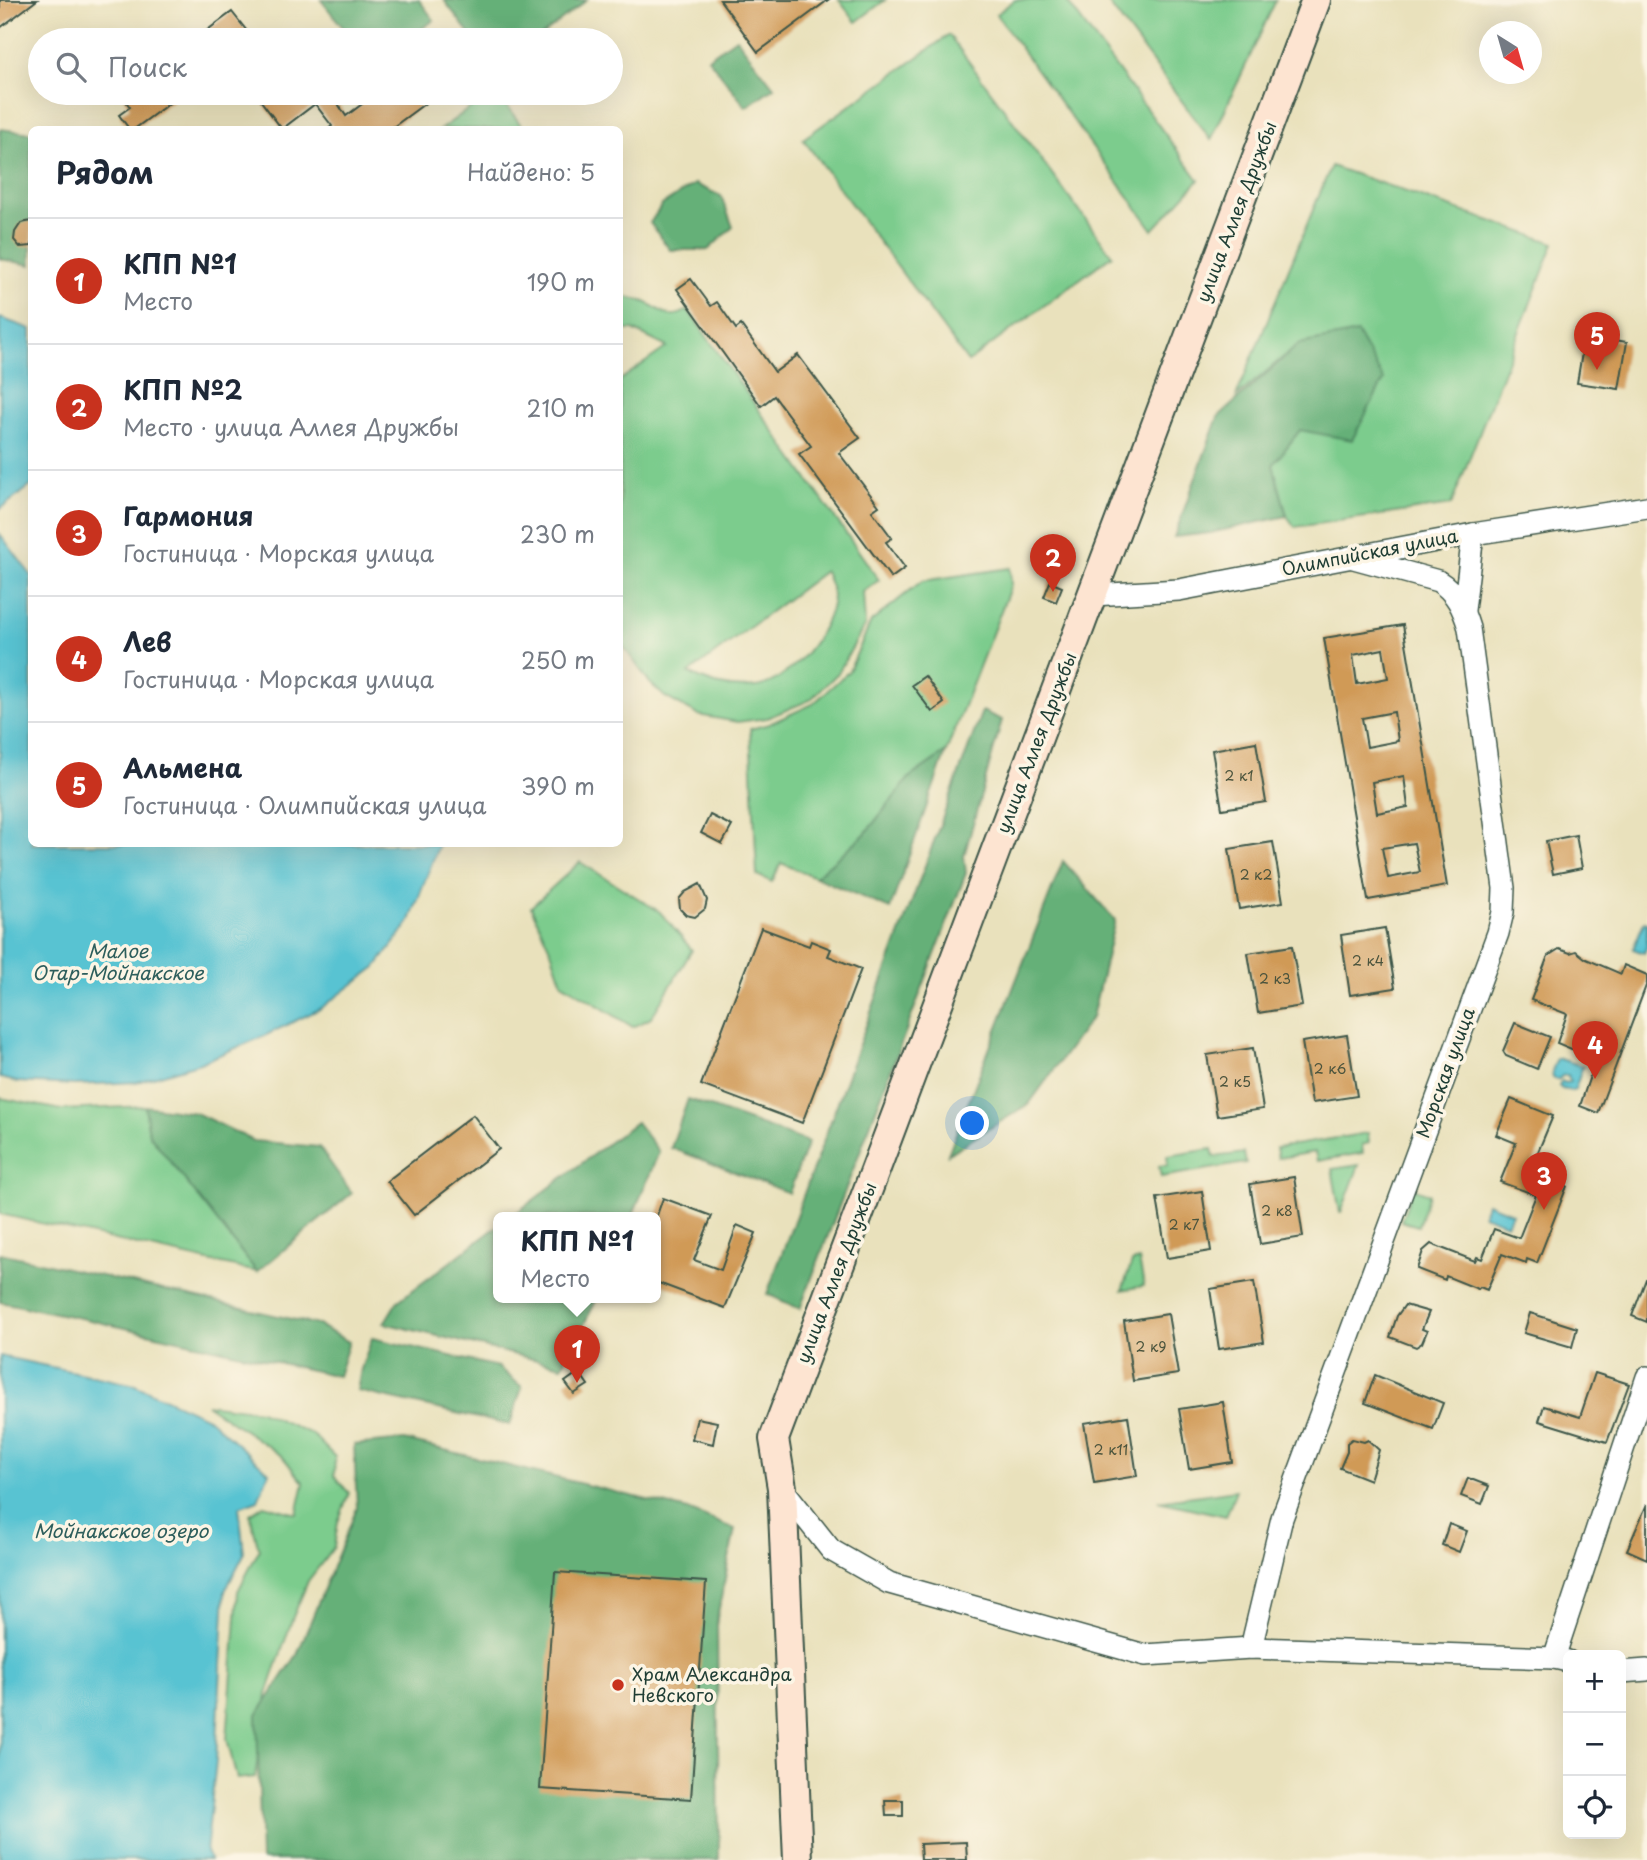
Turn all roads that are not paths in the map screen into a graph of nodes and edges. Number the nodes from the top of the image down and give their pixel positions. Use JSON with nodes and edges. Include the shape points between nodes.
{"nodes":[{"id":1,"x":1316,"y":0,"type":"edge"},
{"id":2,"x":1647,"y":506,"type":"edge"},
{"id":3,"x":1473,"y":534,"type":"junction"},
{"id":4,"x":1350,"y":556,"type":"junction"},
{"id":5,"x":1093,"y":596,"type":"junction"},
{"id":6,"x":1464,"y":610,"type":"junction"},
{"id":7,"x":1647,"y":1377,"type":"edge"},
{"id":8,"x":782,"y":1488,"type":"junction"},
{"id":9,"x":1251,"y":1648,"type":"junction"},
{"id":10,"x":1561,"y":1660,"type":"edge"},
{"id":11,"x":1647,"y":1670,"type":"edge"},
{"id":12,"x":1626,"y":1672,"type":"edge"},
{"id":13,"x":798,"y":1860,"type":"edge"}],
"edges":[{"from":1,"to":5,"type":"main road","name":"улица Аллея Дружбы"},
{"from":2,"to":3,"type":"street","name":"Олимпийская улица"},
{"from":3,"to":4,"type":"street","name":"Олимпийская улица"},
{"from":3,"to":6,"type":"street"},
{"from":4,"to":5,"type":"street","name":"Олимпийская улица","via":[[1178,590]]},
{"from":4,"to":6,"type":"street","name":"Морская улица","via":[[1438,581]]},
{"from":5,"to":8,"type":"main road","name":"улица Аллея Дружбы","via":[[774,1439]]},
{"from":6,"to":9,"type":"street","name":"Морская улица","via":[[1504,888],[1503,912],[1282,1518]]},
{"from":7,"to":10,"type":"street"},
{"from":8,"to":9,"type":"street","via":[[831,1550],[889,1583],[1145,1654]]},
{"from":8,"to":13,"type":"main road","name":"улица Аллея Дружбы"},
{"from":9,"to":10,"type":"street"},
{"from":11,"to":12,"type":"street"}]}
